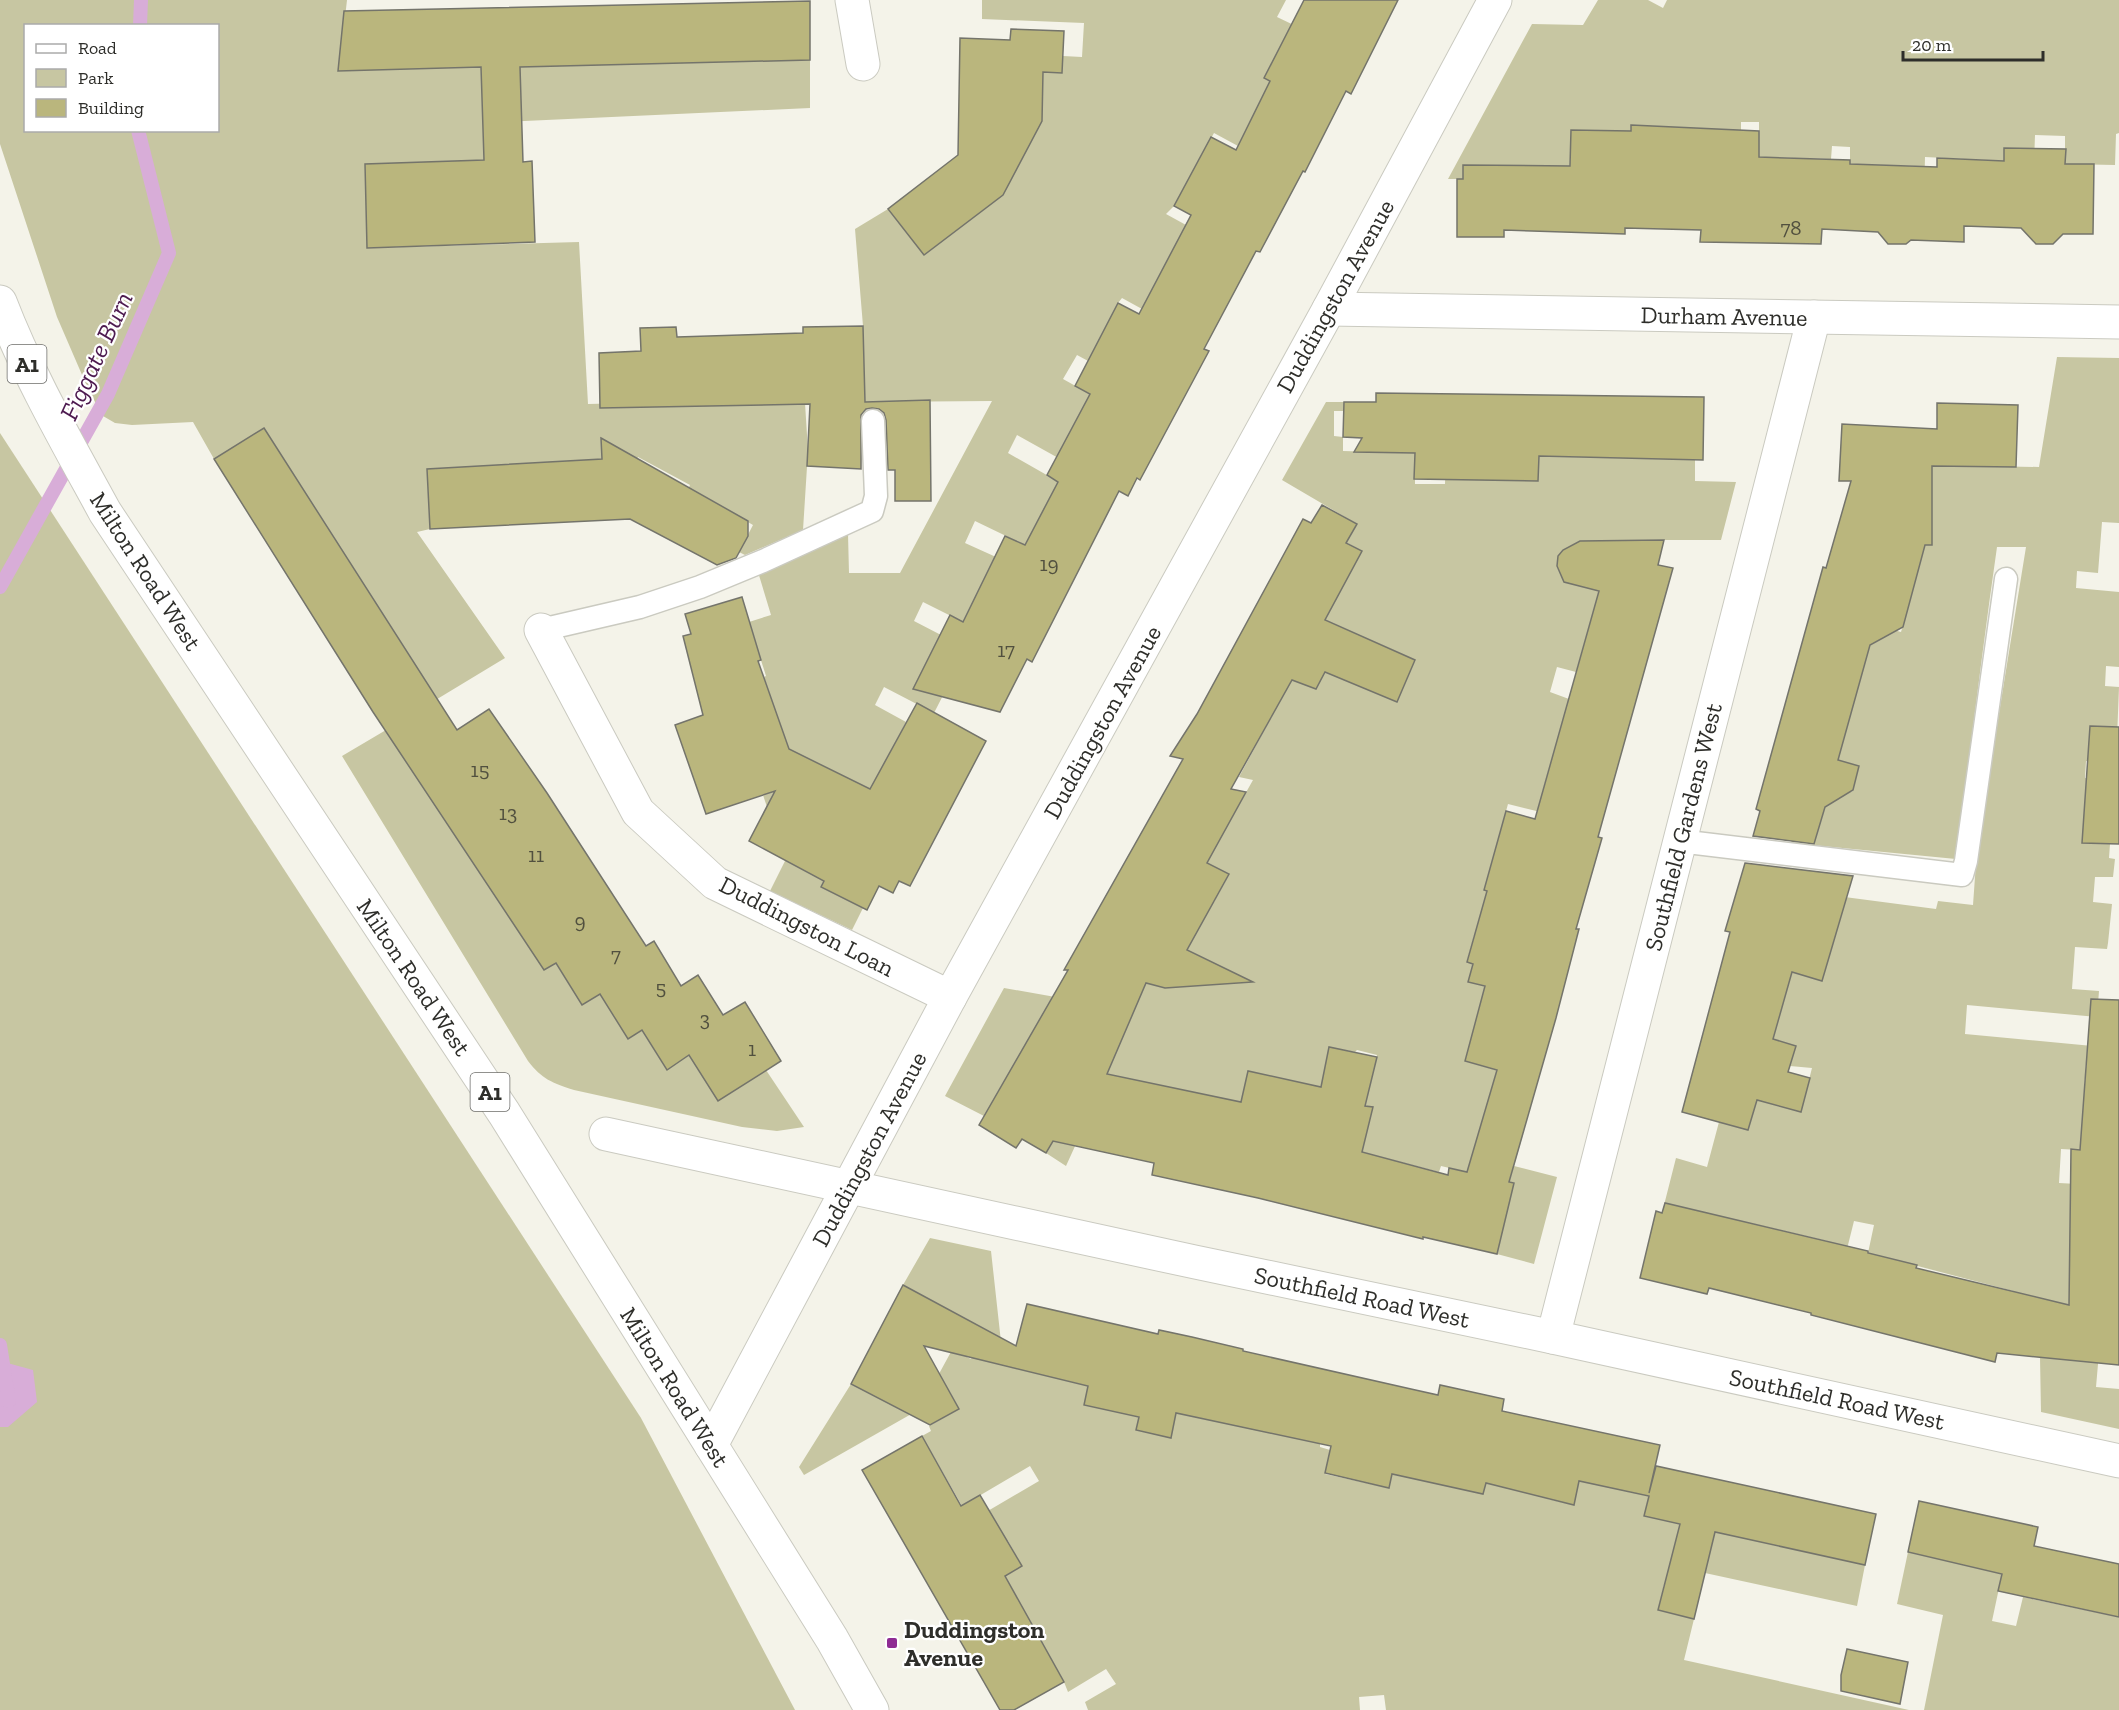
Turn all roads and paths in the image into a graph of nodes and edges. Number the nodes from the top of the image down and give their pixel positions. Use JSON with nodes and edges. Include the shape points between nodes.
{"nodes":[{"id":1,"x":852,"y":0,"type":"edge"},
{"id":2,"x":1495,"y":0,"type":"edge"},
{"id":3,"x":864,"y":64,"type":"dead end"},
{"id":4,"x":0,"y":302,"type":"edge"},
{"id":5,"x":1329,"y":309,"type":"junction"},
{"id":6,"x":1814,"y":317,"type":"junction"},
{"id":7,"x":2119,"y":322,"type":"edge"},
{"id":8,"x":873,"y":421,"type":"dead end"},
{"id":9,"x":2006,"y":579,"type":"dead end"},
{"id":10,"x":541,"y":630,"type":"joint"},
{"id":11,"x":1679,"y":841,"type":"junction"},
{"id":12,"x":950,"y":997,"type":"junction"},
{"id":13,"x":606,"y":1134,"type":"dead end"},
{"id":14,"x":848,"y":1188,"type":"junction"},
{"id":15,"x":1553,"y":1336,"type":"junction"},
{"id":16,"x":711,"y":1445,"type":"junction"},
{"id":17,"x":2119,"y":1461,"type":"edge"},
{"id":18,"x":872,"y":1710,"type":"edge"}],
"edges":[{"from":1,"to":3,"type":"street"},
{"from":2,"to":5,"type":"street","name":"Duddingston Avenue"},
{"from":4,"to":16,"type":"street","name":"Milton Road West","number":"A1","via":[[58,424],[123,540],[504,1113]]},
{"from":5,"to":6,"type":"street","name":"Durham Avenue"},
{"from":5,"to":12,"type":"street","name":"Duddingston Avenue"},
{"from":6,"to":7,"type":"street","name":"Durham Avenue"},
{"from":6,"to":11,"type":"street","name":"Southfield Gardens West"},
{"from":8,"to":10,"type":"lane","via":[[876,496],[872,511],[700,587],[640,607]]},
{"from":9,"to":11,"type":"lane","via":[[1962,875]]},
{"from":10,"to":12,"type":"street","name":"Duddingston Loan","via":[[638,812],[715,883]]},
{"from":11,"to":15,"type":"street","name":"Southfield Gardens West"},
{"from":12,"to":14,"type":"street","name":"Duddingston Avenue"},
{"from":13,"to":14,"type":"street","name":"Southfield Road West"},
{"from":14,"to":15,"type":"street","name":"Southfield Road West"},
{"from":14,"to":16,"type":"street","name":"Duddingston Avenue"},
{"from":15,"to":17,"type":"street","name":"Southfield Road West"},
{"from":16,"to":18,"type":"street","name":"Milton Road West","number":"A1"}]}
